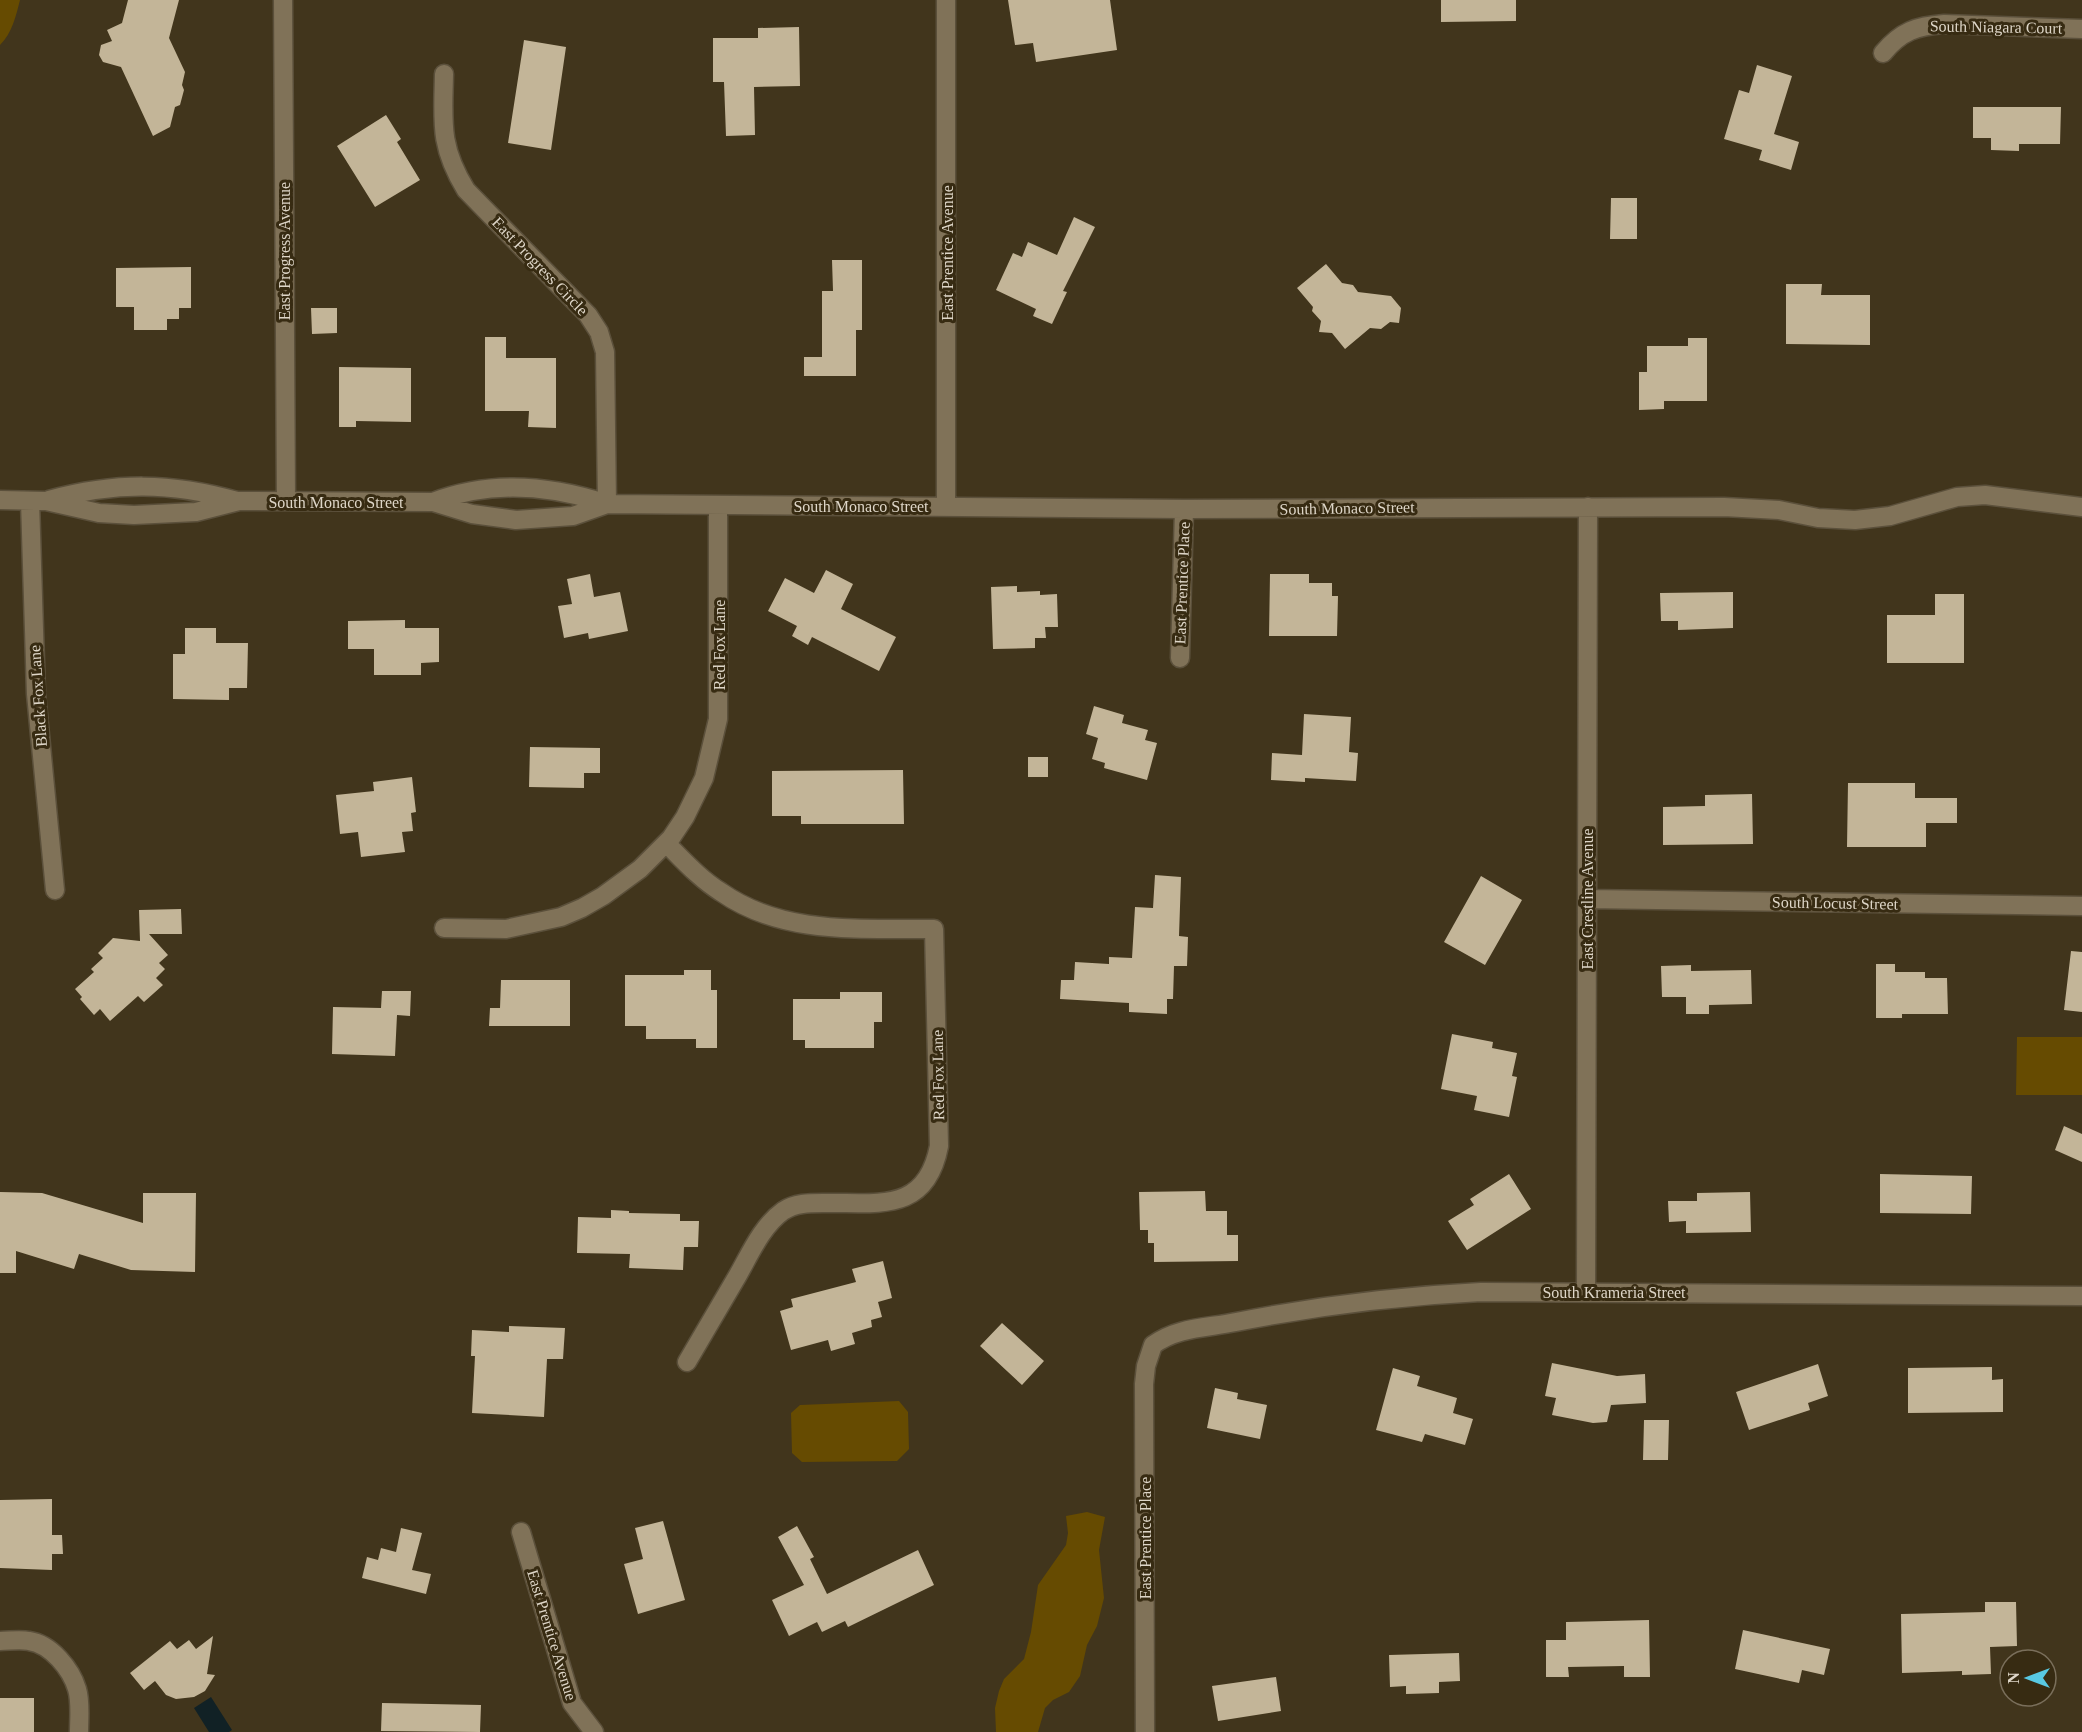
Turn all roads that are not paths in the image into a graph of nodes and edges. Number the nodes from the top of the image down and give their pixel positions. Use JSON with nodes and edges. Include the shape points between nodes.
{"nodes":[{"id":1,"x":283,"y":0,"type":"edge"},
{"id":2,"x":946,"y":0,"type":"edge"},
{"id":3,"x":2082,"y":29,"type":"edge"},
{"id":4,"x":1883,"y":53,"type":"dead end"},
{"id":5,"x":444,"y":74,"type":"dead end"},
{"id":6,"x":0,"y":500,"type":"edge"},
{"id":7,"x":38,"y":501,"type":"junction"},
{"id":8,"x":239,"y":501,"type":"junction"},
{"id":9,"x":286,"y":501,"type":"junction"},
{"id":10,"x":433,"y":502,"type":"junction"},
{"id":11,"x":607,"y":504,"type":"junction"},
{"id":12,"x":718,"y":505,"type":"junction"},
{"id":13,"x":946,"y":506,"type":"junction"},
{"id":14,"x":1588,"y":507,"type":"junction"},
{"id":15,"x":2082,"y":507,"type":"edge"},
{"id":16,"x":1184,"y":509,"type":"junction"},
{"id":17,"x":1180,"y":657,"type":"dead end"},
{"id":18,"x":666,"y":843,"type":"junction"},
{"id":19,"x":55,"y":890,"type":"dead end"},
{"id":20,"x":1587,"y":899,"type":"junction"},
{"id":21,"x":2082,"y":906,"type":"edge"},
{"id":22,"x":444,"y":928,"type":"dead end"},
{"id":23,"x":1586,"y":1292,"type":"junction"},
{"id":24,"x":2082,"y":1296,"type":"edge"},
{"id":25,"x":1153,"y":1345,"type":"joint"},
{"id":26,"x":687,"y":1362,"type":"dead end"},
{"id":27,"x":521,"y":1532,"type":"dead end"},
{"id":28,"x":0,"y":1641,"type":"edge"},
{"id":29,"x":79,"y":1732,"type":"edge"},
{"id":30,"x":594,"y":1732,"type":"edge"},
{"id":31,"x":1146,"y":1732,"type":"edge"}],
"edges":[{"from":1,"to":9,"type":"street","name":"East Progress Avenue"},
{"from":2,"to":13,"type":"street","name":"East Prentice Avenue"},
{"from":3,"to":4,"type":"street","name":"South Niagara Court","via":[[1924,25],[1899,37]]},
{"from":5,"to":11,"type":"street","name":"East Progress Circle","via":[[443,128],[454,171],[466,190],[588,315],[599,332],[605,352]]},
{"from":6,"to":7,"type":"street","name":"South Monaco Street"},
{"from":7,"to":8,"type":"street","name":"South Monaco Street","via":[[99,513],[134,515],[187,513]]},
{"from":7,"to":8,"type":"street","name":"South Monaco Street","via":[[101,488],[145,485],[197,490]]},
{"from":7,"to":19,"type":"street","name":"Black Fox Lane","via":[[36,694]]},
{"from":8,"to":9,"type":"street","name":"South Monaco Street"},
{"from":9,"to":10,"type":"street","name":"South Monaco Street"},
{"from":10,"to":11,"type":"street","name":"South Monaco Street","via":[[466,492],[526,487]]},
{"from":10,"to":11,"type":"street","name":"South Monaco Street","via":[[472,514],[516,520],[573,516]]},
{"from":11,"to":12,"type":"street","name":"South Monaco Street"},
{"from":12,"to":13,"type":"street","name":"South Monaco Street"},
{"from":12,"to":18,"type":"street","name":"Red Fox Lane","via":[[718,718],[704,778],[685,817]]},
{"from":13,"to":16,"type":"street","name":"South Monaco Street"},
{"from":14,"to":15,"type":"street","name":"South Monaco Street","via":[[1753,508],[1844,520],[1890,516],[1978,495]]},
{"from":14,"to":16,"type":"street","name":"South Monaco Street"},
{"from":14,"to":20,"type":"street","name":"East Crestline Avenue"},
{"from":16,"to":17,"type":"street","name":"East Prentice Place"},
{"from":18,"to":22,"type":"street","name":"Red Fox Lane","via":[[640,869],[603,896],[561,917],[506,929]]},
{"from":18,"to":26,"type":"street","name":"Red Fox Lane","via":[[720,892],[781,921],[825,928],[934,929],[939,1146],[927,1181],[915,1192],[887,1202],[806,1203],[783,1211],[761,1236]]},
{"from":20,"to":21,"type":"street","name":"South Locust Street"},
{"from":20,"to":23,"type":"street","name":"East Crestline Avenue"},
{"from":23,"to":24,"type":"street","name":"South Krameria Street"},
{"from":23,"to":25,"type":"street","name":"South Krameria Street","via":[[1481,1292],[1356,1302],[1189,1329]]},
{"from":25,"to":31,"type":"street","name":"East Prentice Place","via":[[1144,1384]]},
{"from":27,"to":30,"type":"street","name":"East Prentice Avenue","via":[[572,1703]]},
{"from":28,"to":29,"type":"street","via":[[39,1644],[67,1668],[77,1689]]}]}
